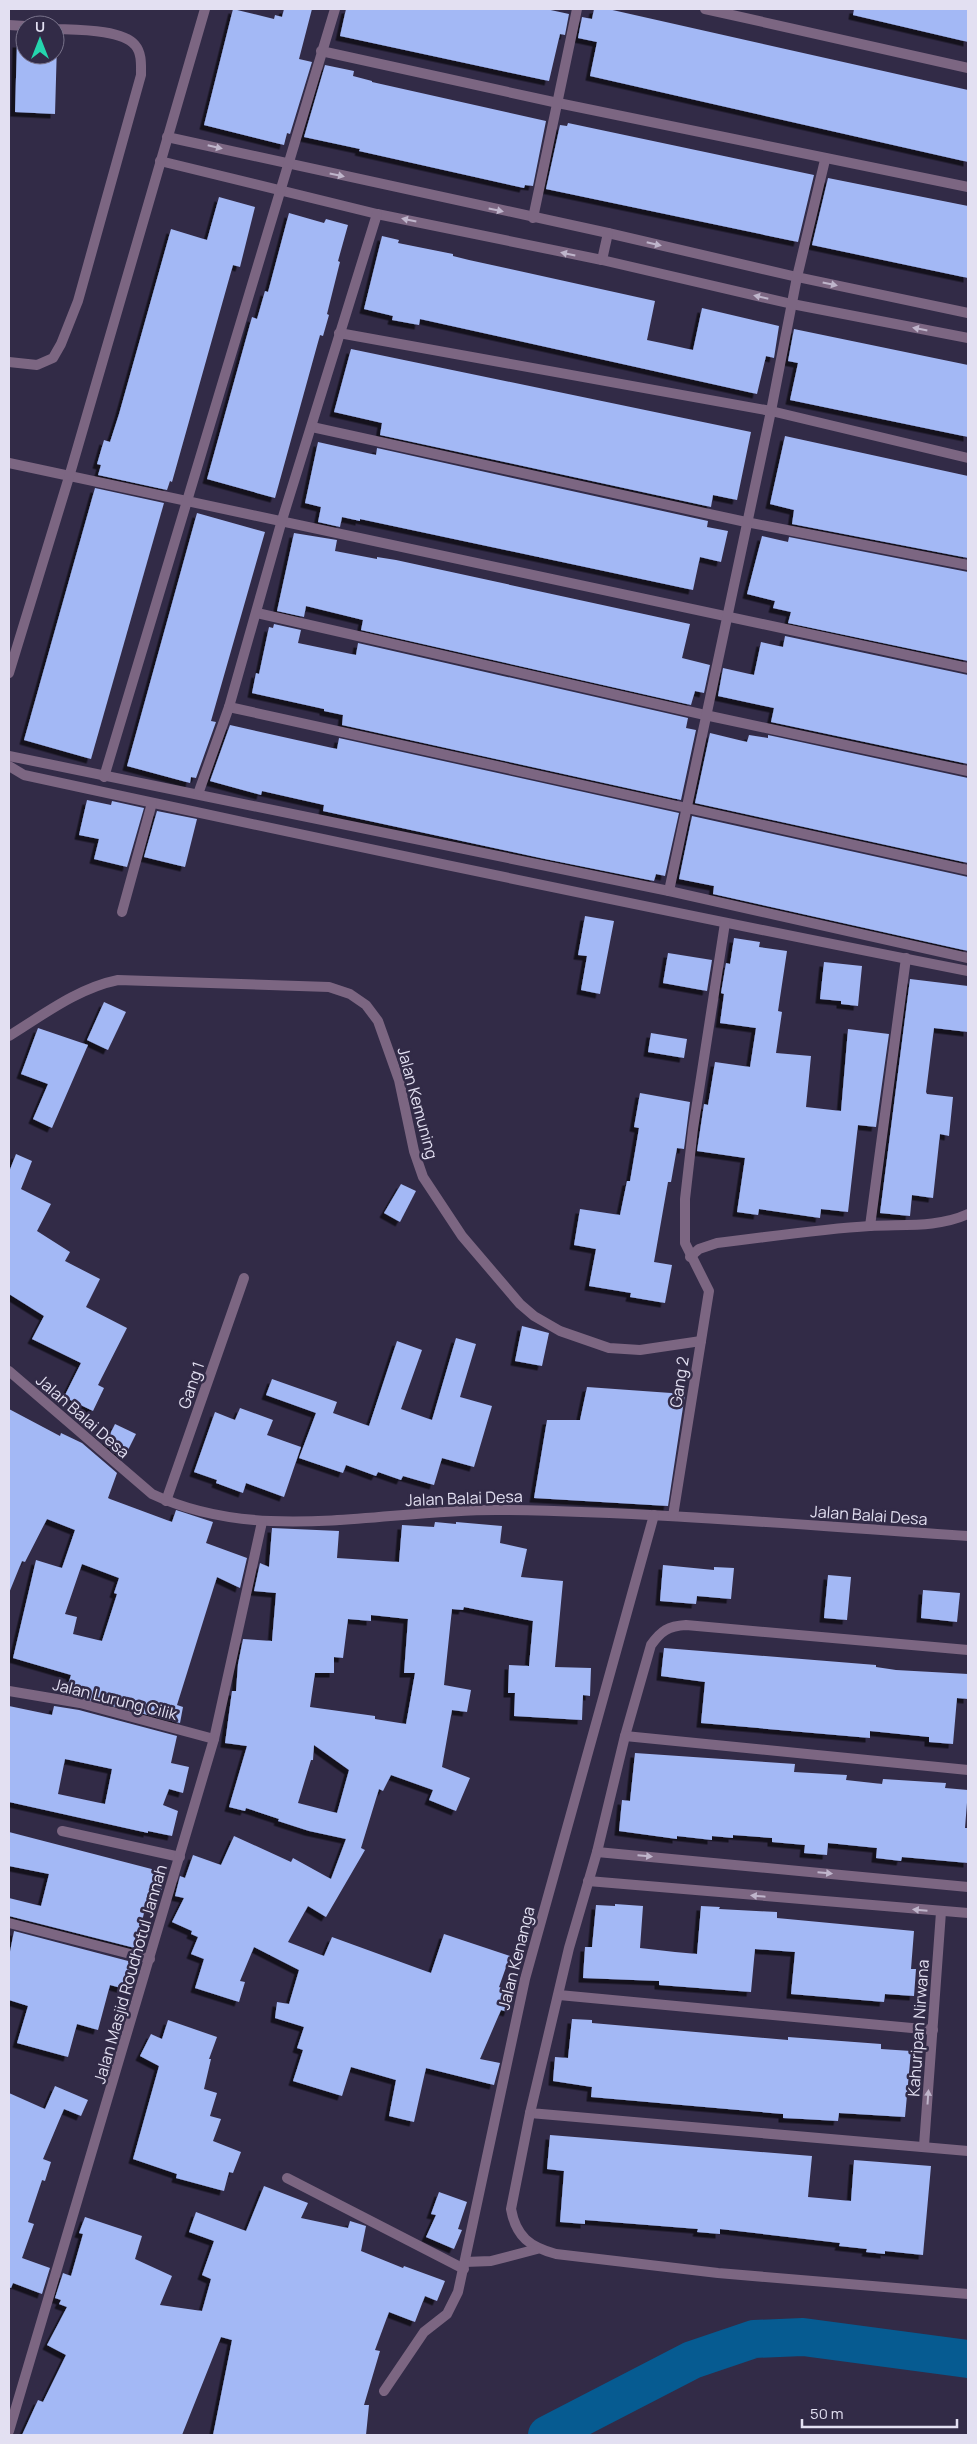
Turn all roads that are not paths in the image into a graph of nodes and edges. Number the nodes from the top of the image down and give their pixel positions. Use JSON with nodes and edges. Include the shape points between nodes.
{"nodes":[{"id":1,"x":205,"y":9,"type":"edge"},
{"id":2,"x":335,"y":9,"type":"edge"},
{"id":3,"x":577,"y":9,"type":"edge"},
{"id":4,"x":705,"y":9,"type":"edge"},
{"id":5,"x":65,"y":30,"type":"edge"},
{"id":6,"x":321,"y":51,"type":"junction"},
{"id":7,"x":968,"y":68,"type":"edge"},
{"id":8,"x":558,"y":103,"type":"junction"},
{"id":9,"x":167,"y":137,"type":"junction"},
{"id":10,"x":825,"y":160,"type":"junction"},
{"id":11,"x":160,"y":161,"type":"junction"},
{"id":12,"x":289,"y":164,"type":"junction"},
{"id":13,"x":968,"y":187,"type":"edge"},
{"id":14,"x":281,"y":190,"type":"junction"},
{"id":15,"x":377,"y":214,"type":"junction"},
{"id":16,"x":532,"y":218,"type":"junction"},
{"id":17,"x":608,"y":233,"type":"junction"},
{"id":18,"x":602,"y":260,"type":"junction"},
{"id":19,"x":797,"y":277,"type":"junction"},
{"id":20,"x":792,"y":304,"type":"junction"},
{"id":21,"x":968,"y":313,"type":"edge"},
{"id":22,"x":339,"y":333,"type":"junction"},
{"id":23,"x":968,"y":338,"type":"edge"},
{"id":24,"x":9,"y":362,"type":"edge"},
{"id":25,"x":771,"y":412,"type":"junction"},
{"id":26,"x":312,"y":427,"type":"junction"},
{"id":27,"x":968,"y":458,"type":"edge"},
{"id":28,"x":9,"y":462,"type":"edge"},
{"id":29,"x":69,"y":477,"type":"junction"},
{"id":30,"x":186,"y":501,"type":"junction"},
{"id":31,"x":282,"y":520,"type":"junction"},
{"id":32,"x":746,"y":522,"type":"junction"},
{"id":33,"x":968,"y":565,"type":"edge"},
{"id":34,"x":258,"y":612,"type":"junction"},
{"id":35,"x":726,"y":617,"type":"junction"},
{"id":36,"x":968,"y":668,"type":"edge"},
{"id":37,"x":9,"y":673,"type":"edge"},
{"id":38,"x":229,"y":707,"type":"junction"},
{"id":39,"x":705,"y":715,"type":"junction"},
{"id":40,"x":9,"y":756,"type":"edge"},
{"id":41,"x":9,"y":766,"type":"edge"},
{"id":42,"x":968,"y":771,"type":"edge"},
{"id":43,"x":104,"y":777,"type":"junction"},
{"id":44,"x":198,"y":794,"type":"junction"},
{"id":45,"x":152,"y":803,"type":"junction"},
{"id":46,"x":686,"y":808,"type":"junction"},
{"id":47,"x":968,"y":870,"type":"edge"},
{"id":48,"x":668,"y":891,"type":"junction"},
{"id":49,"x":122,"y":912,"type":"dead end"},
{"id":50,"x":725,"y":924,"type":"junction"},
{"id":51,"x":906,"y":958,"type":"junction"},
{"id":52,"x":968,"y":958,"type":"edge"},
{"id":53,"x":968,"y":971,"type":"edge"},
{"id":54,"x":9,"y":1036,"type":"edge"},
{"id":55,"x":968,"y":1214,"type":"edge"},
{"id":56,"x":870,"y":1226,"type":"junction"},
{"id":57,"x":690,"y":1257,"type":"junction"},
{"id":58,"x":244,"y":1278,"type":"dead end"},
{"id":59,"x":701,"y":1341,"type":"junction"},
{"id":60,"x":9,"y":1371,"type":"edge"},
{"id":61,"x":166,"y":1501,"type":"junction"},
{"id":62,"x":654,"y":1515,"type":"junction"},
{"id":63,"x":673,"y":1516,"type":"junction"},
{"id":64,"x":262,"y":1522,"type":"junction"},
{"id":65,"x":968,"y":1536,"type":"edge"},
{"id":66,"x":968,"y":1650,"type":"edge"},
{"id":67,"x":9,"y":1691,"type":"edge"},
{"id":68,"x":625,"y":1736,"type":"junction"},
{"id":69,"x":214,"y":1739,"type":"junction"},
{"id":70,"x":968,"y":1770,"type":"edge"},
{"id":71,"x":62,"y":1831,"type":"dead end"},
{"id":72,"x":597,"y":1852,"type":"junction"},
{"id":73,"x":180,"y":1857,"type":"junction"},
{"id":74,"x":588,"y":1881,"type":"junction"},
{"id":75,"x":968,"y":1887,"type":"edge"},
{"id":76,"x":941,"y":1912,"type":"junction"},
{"id":77,"x":968,"y":1913,"type":"edge"},
{"id":78,"x":9,"y":1923,"type":"edge"},
{"id":79,"x":150,"y":1959,"type":"junction"},
{"id":80,"x":559,"y":1995,"type":"junction"},
{"id":81,"x":933,"y":2030,"type":"junction"},
{"id":82,"x":530,"y":2114,"type":"junction"},
{"id":83,"x":924,"y":2146,"type":"junction"},
{"id":84,"x":968,"y":2151,"type":"edge"},
{"id":85,"x":287,"y":2178,"type":"dead end"},
{"id":86,"x":537,"y":2249,"type":"junction"},
{"id":87,"x":464,"y":2266,"type":"junction"},
{"id":88,"x":968,"y":2294,"type":"edge"},
{"id":89,"x":384,"y":2391,"type":"dead end"},
{"id":90,"x":9,"y":2431,"type":"edge"}],
"edges":[{"from":1,"to":9,"type":"street"},
{"from":2,"to":6,"type":"street"},
{"from":3,"to":8,"type":"street"},
{"from":4,"to":7,"type":"street"},
{"from":5,"to":24,"type":"street","via":[[113,34],[128,39],[136,45],[141,58],[141,75],[78,301],[60,344],[53,358],[37,365]]},
{"from":6,"to":8,"type":"street"},
{"from":6,"to":12,"type":"street"},
{"from":8,"to":10,"type":"street"},
{"from":8,"to":16,"type":"street"},
{"from":9,"to":11,"type":"street"},
{"from":9,"to":12,"type":"street","one_way":true},
{"from":10,"to":13,"type":"street"},
{"from":10,"to":19,"type":"street"},
{"from":11,"to":14,"type":"street"},
{"from":11,"to":29,"type":"street"},
{"from":12,"to":14,"type":"street"},
{"from":12,"to":16,"type":"street","one_way":true},
{"from":14,"to":15,"type":"street"},
{"from":14,"to":30,"type":"street"},
{"from":18,"to":15,"type":"street","one_way":true},
{"from":15,"to":22,"type":"street"},
{"from":16,"to":17,"type":"street"},
{"from":17,"to":18,"type":"street"},
{"from":17,"to":19,"type":"street","one_way":true},
{"from":20,"to":18,"type":"street","one_way":true},
{"from":19,"to":20,"type":"street"},
{"from":19,"to":21,"type":"street","one_way":true},
{"from":23,"to":20,"type":"street","one_way":true},
{"from":20,"to":25,"type":"street"},
{"from":22,"to":25,"type":"street"},
{"from":22,"to":26,"type":"street"},
{"from":25,"to":27,"type":"street"},
{"from":25,"to":32,"type":"street"},
{"from":26,"to":31,"type":"street"},
{"from":26,"to":32,"type":"street"},
{"from":28,"to":29,"type":"street"},
{"from":29,"to":30,"type":"street"},
{"from":29,"to":37,"type":"street"},
{"from":30,"to":31,"type":"street"},
{"from":30,"to":43,"type":"street"},
{"from":31,"to":34,"type":"street"},
{"from":31,"to":35,"type":"street"},
{"from":32,"to":33,"type":"street"},
{"from":32,"to":35,"type":"street"},
{"from":34,"to":38,"type":"street"},
{"from":34,"to":39,"type":"street"},
{"from":35,"to":36,"type":"street"},
{"from":35,"to":39,"type":"street"},
{"from":38,"to":44,"type":"street"},
{"from":38,"to":46,"type":"street"},
{"from":39,"to":42,"type":"street"},
{"from":39,"to":46,"type":"street"},
{"from":40,"to":43,"type":"street"},
{"from":41,"to":45,"type":"street","via":[[24,774]]},
{"from":43,"to":44,"type":"street"},
{"from":44,"to":48,"type":"street"},
{"from":45,"to":49,"type":"street"},
{"from":45,"to":50,"type":"street"},
{"from":46,"to":47,"type":"street"},
{"from":46,"to":48,"type":"street"},
{"from":48,"to":52,"type":"street"},
{"from":50,"to":51,"type":"street"},
{"from":50,"to":57,"type":"street","name":"Gang 2","via":[[685,1199],[685,1243]]},
{"from":51,"to":53,"type":"street"},
{"from":51,"to":56,"type":"street"},
{"from":54,"to":59,"type":"street","name":"Jalan Kemuning","via":[[83,992],[118,980],[329,987],[350,994],[366,1005],[378,1020],[399,1080],[423,1177],[462,1236],[520,1304],[560,1332],[609,1348],[640,1350]]},
{"from":55,"to":56,"type":"street","via":[[942,1222]]},
{"from":56,"to":57,"type":"street","via":[[717,1243],[699,1249]]},
{"from":57,"to":59,"type":"street","name":"Gang 2","via":[[709,1291]]},
{"from":58,"to":61,"type":"street","name":"Gang 1"},
{"from":59,"to":63,"type":"street","name":"Gang 2"},
{"from":60,"to":61,"type":"street","name":"Jalan Balai Desa","via":[[123,1471]]},
{"from":61,"to":64,"type":"street","name":"Jalan Balai Desa"},
{"from":62,"to":63,"type":"street","name":"Jalan Balai Desa"},
{"from":62,"to":64,"type":"street","name":"Jalan Balai Desa","via":[[501,1510]]},
{"from":62,"to":87,"type":"street","name":"Jalan Kenanga","via":[[525,1979]]},
{"from":63,"to":65,"type":"street","name":"Jalan Balai Desa"},
{"from":64,"to":69,"type":"street","name":"Jalan Masjid Roudhotul Jannah"},
{"from":66,"to":68,"type":"street","via":[[671,1626],[660,1633],[651,1645]]},
{"from":67,"to":69,"type":"street","name":"Jalan Lurung Cilik","via":[[65,1700]]},
{"from":68,"to":70,"type":"street"},
{"from":68,"to":72,"type":"street"},
{"from":69,"to":73,"type":"street","name":"Jalan Masjid Roudhotul Jannah"},
{"from":71,"to":73,"type":"street"},
{"from":72,"to":74,"type":"street"},
{"from":72,"to":75,"type":"street","one_way":true},
{"from":73,"to":79,"type":"street","name":"Jalan Masjid Roudhotul Jannah"},
{"from":76,"to":74,"type":"street","one_way":true},
{"from":74,"to":80,"type":"street"},
{"from":76,"to":77,"type":"street"},
{"from":76,"to":81,"type":"street","name":"Kahuripan Nirwana"},
{"from":78,"to":79,"type":"street"},
{"from":79,"to":90,"type":"street","name":"Jalan Masjid Roudhotul Jannah"},
{"from":80,"to":81,"type":"street"},
{"from":80,"to":82,"type":"street"},
{"from":83,"to":81,"type":"street","name":"Kahuripan Nirwana","one_way":true},
{"from":82,"to":83,"type":"street"},
{"from":82,"to":86,"type":"street","via":[[511,2209],[513,2223],[521,2238]]},
{"from":83,"to":84,"type":"street"},
{"from":85,"to":87,"type":"street"},
{"from":86,"to":87,"type":"street"},
{"from":86,"to":88,"type":"street","via":[[718,2273]]},
{"from":87,"to":89,"type":"street","name":"Jalan Kenanga","via":[[451,2309],[424,2332]]}]}
